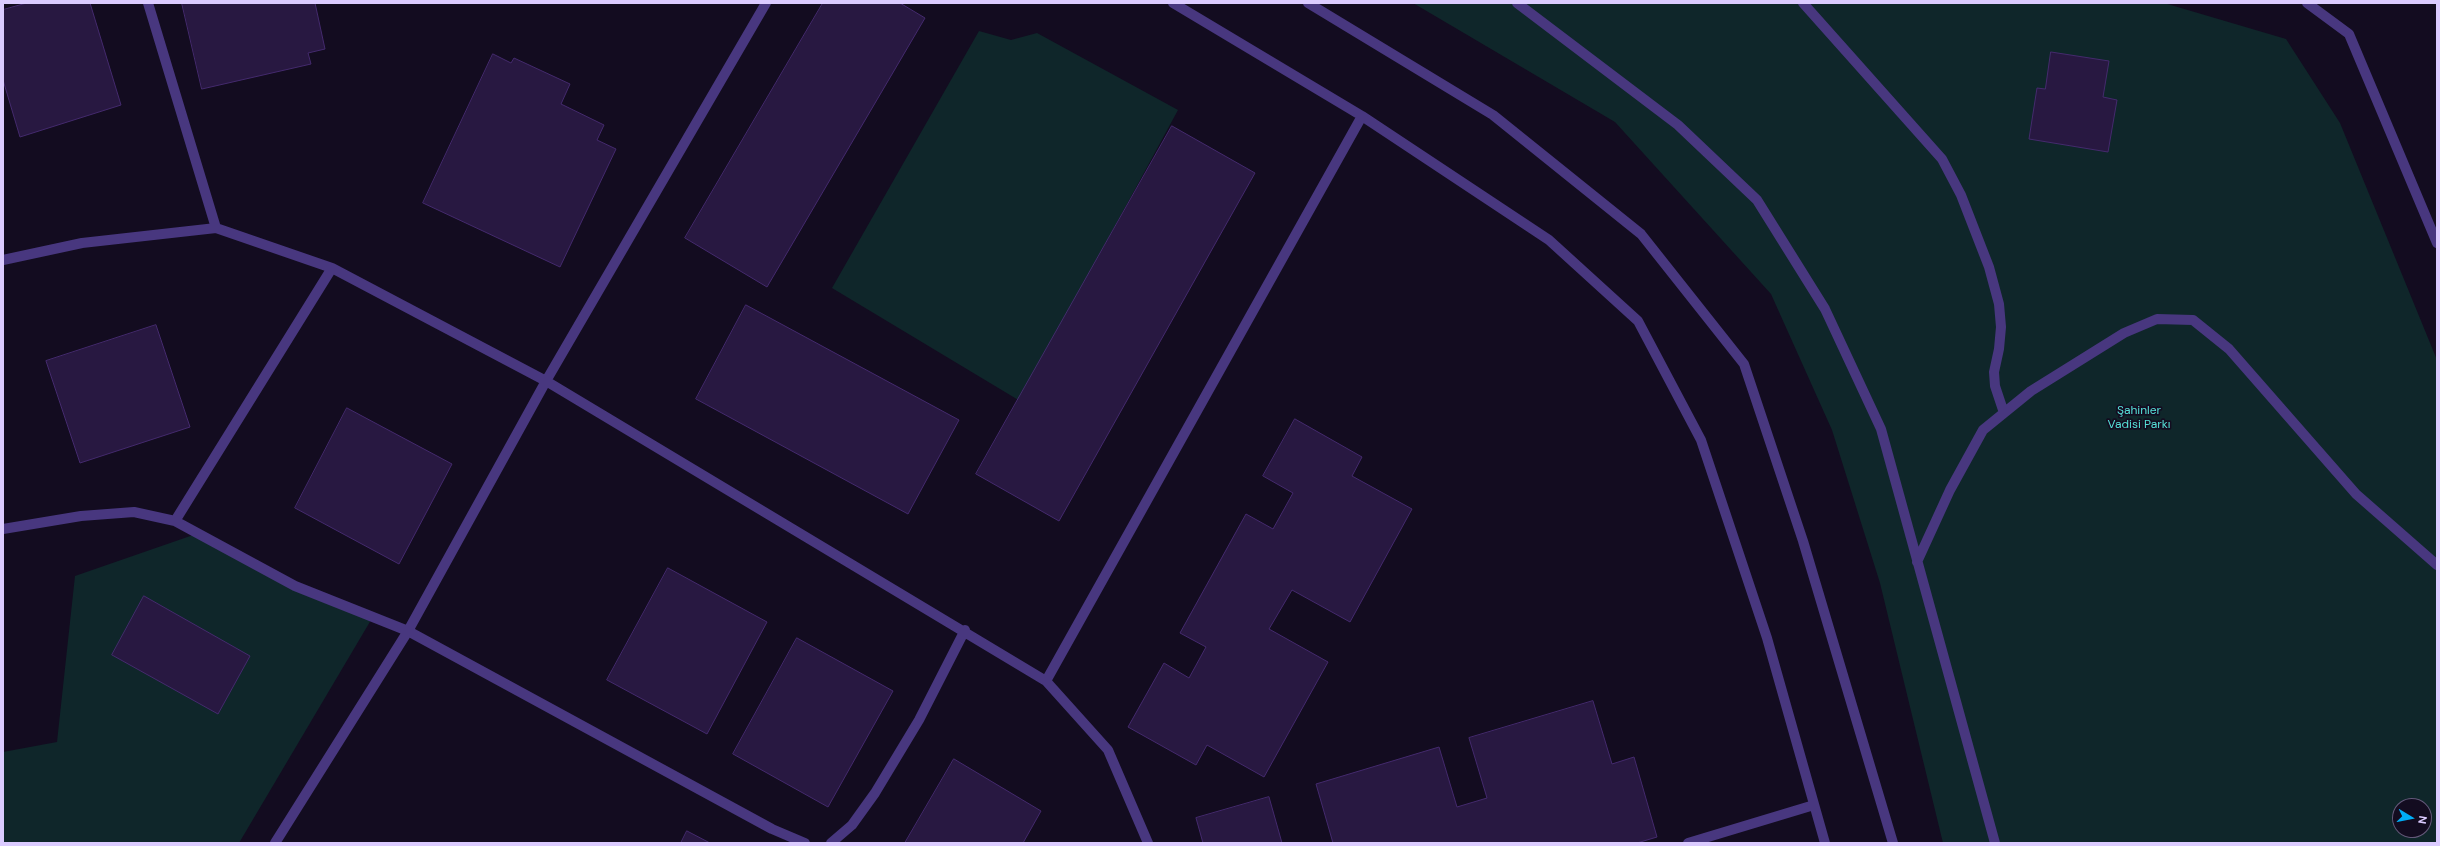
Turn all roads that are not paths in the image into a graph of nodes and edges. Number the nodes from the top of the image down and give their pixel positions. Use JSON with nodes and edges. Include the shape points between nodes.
{"nodes":[{"id":1,"x":148,"y":3,"type":"edge"},
{"id":2,"x":766,"y":3,"type":"edge"},
{"id":3,"x":1173,"y":3,"type":"edge"},
{"id":4,"x":1308,"y":3,"type":"edge"},
{"id":5,"x":1517,"y":3,"type":"edge"},
{"id":6,"x":1803,"y":3,"type":"edge"},
{"id":7,"x":2307,"y":3,"type":"edge"},
{"id":8,"x":1362,"y":116,"type":"junction"},
{"id":9,"x":216,"y":228,"type":"junction"},
{"id":10,"x":2437,"y":243,"type":"edge"},
{"id":11,"x":3,"y":260,"type":"edge"},
{"id":12,"x":332,"y":268,"type":"junction"},
{"id":13,"x":546,"y":381,"type":"junction"},
{"id":14,"x":2004,"y":413,"type":"junction"},
{"id":15,"x":175,"y":521,"type":"junction"},
{"id":16,"x":3,"y":529,"type":"edge"},
{"id":17,"x":1917,"y":562,"type":"junction"},
{"id":18,"x":2437,"y":565,"type":"edge"},
{"id":19,"x":964,"y":630,"type":"junction"},
{"id":20,"x":408,"y":631,"type":"junction"},
{"id":21,"x":1046,"y":681,"type":"junction"},
{"id":22,"x":1814,"y":805,"type":"junction"},
{"id":23,"x":275,"y":843,"type":"edge"},
{"id":24,"x":805,"y":843,"type":"edge"},
{"id":25,"x":831,"y":843,"type":"edge"},
{"id":26,"x":1148,"y":843,"type":"edge"},
{"id":27,"x":1688,"y":843,"type":"edge"},
{"id":28,"x":1824,"y":843,"type":"edge"},
{"id":29,"x":1893,"y":843,"type":"edge"},
{"id":30,"x":1995,"y":843,"type":"edge"}],
"edges":[{"from":1,"to":9,"type":"street"},
{"from":2,"to":13,"type":"street"},
{"from":3,"to":8,"type":"street"},
{"from":4,"to":29,"type":"street","via":[[1493,115],[1641,234],[1744,364],[1803,541]]},
{"from":5,"to":17,"type":"street","via":[[1678,125],[1757,200],[1825,309],[1881,429]]},
{"from":6,"to":14,"type":"street","via":[[1942,159],[1961,194],[1984,253],[1999,304],[2001,327],[1994,372],[1995,386]]},
{"from":7,"to":10,"type":"street","via":[[2349,34]]},
{"from":8,"to":21,"type":"street"},
{"from":8,"to":22,"type":"street","via":[[1549,240],[1638,321],[1701,440],[1767,638]]},
{"from":9,"to":11,"type":"street","via":[[82,243]]},
{"from":9,"to":12,"type":"street"},
{"from":12,"to":13,"type":"street"},
{"from":12,"to":15,"type":"street"},
{"from":13,"to":19,"type":"street"},
{"from":13,"to":20,"type":"street"},
{"from":14,"to":17,"type":"street","via":[[1983,430],[1950,490]]},
{"from":14,"to":18,"type":"street","via":[[2031,391],[2124,333],[2157,319],[2193,320],[2228,349],[2356,494]]},
{"from":15,"to":16,"type":"street","via":[[134,512],[81,516]]},
{"from":15,"to":20,"type":"street","via":[[295,586]]},
{"from":17,"to":30,"type":"street"},
{"from":19,"to":21,"type":"street"},
{"from":19,"to":25,"type":"street","via":[[919,720],[875,793],[852,825]]},
{"from":20,"to":23,"type":"street"},
{"from":20,"to":24,"type":"street","via":[[772,829]]},
{"from":21,"to":26,"type":"street","via":[[1108,750]]},
{"from":22,"to":27,"type":"street"},
{"from":22,"to":28,"type":"street"}]}
